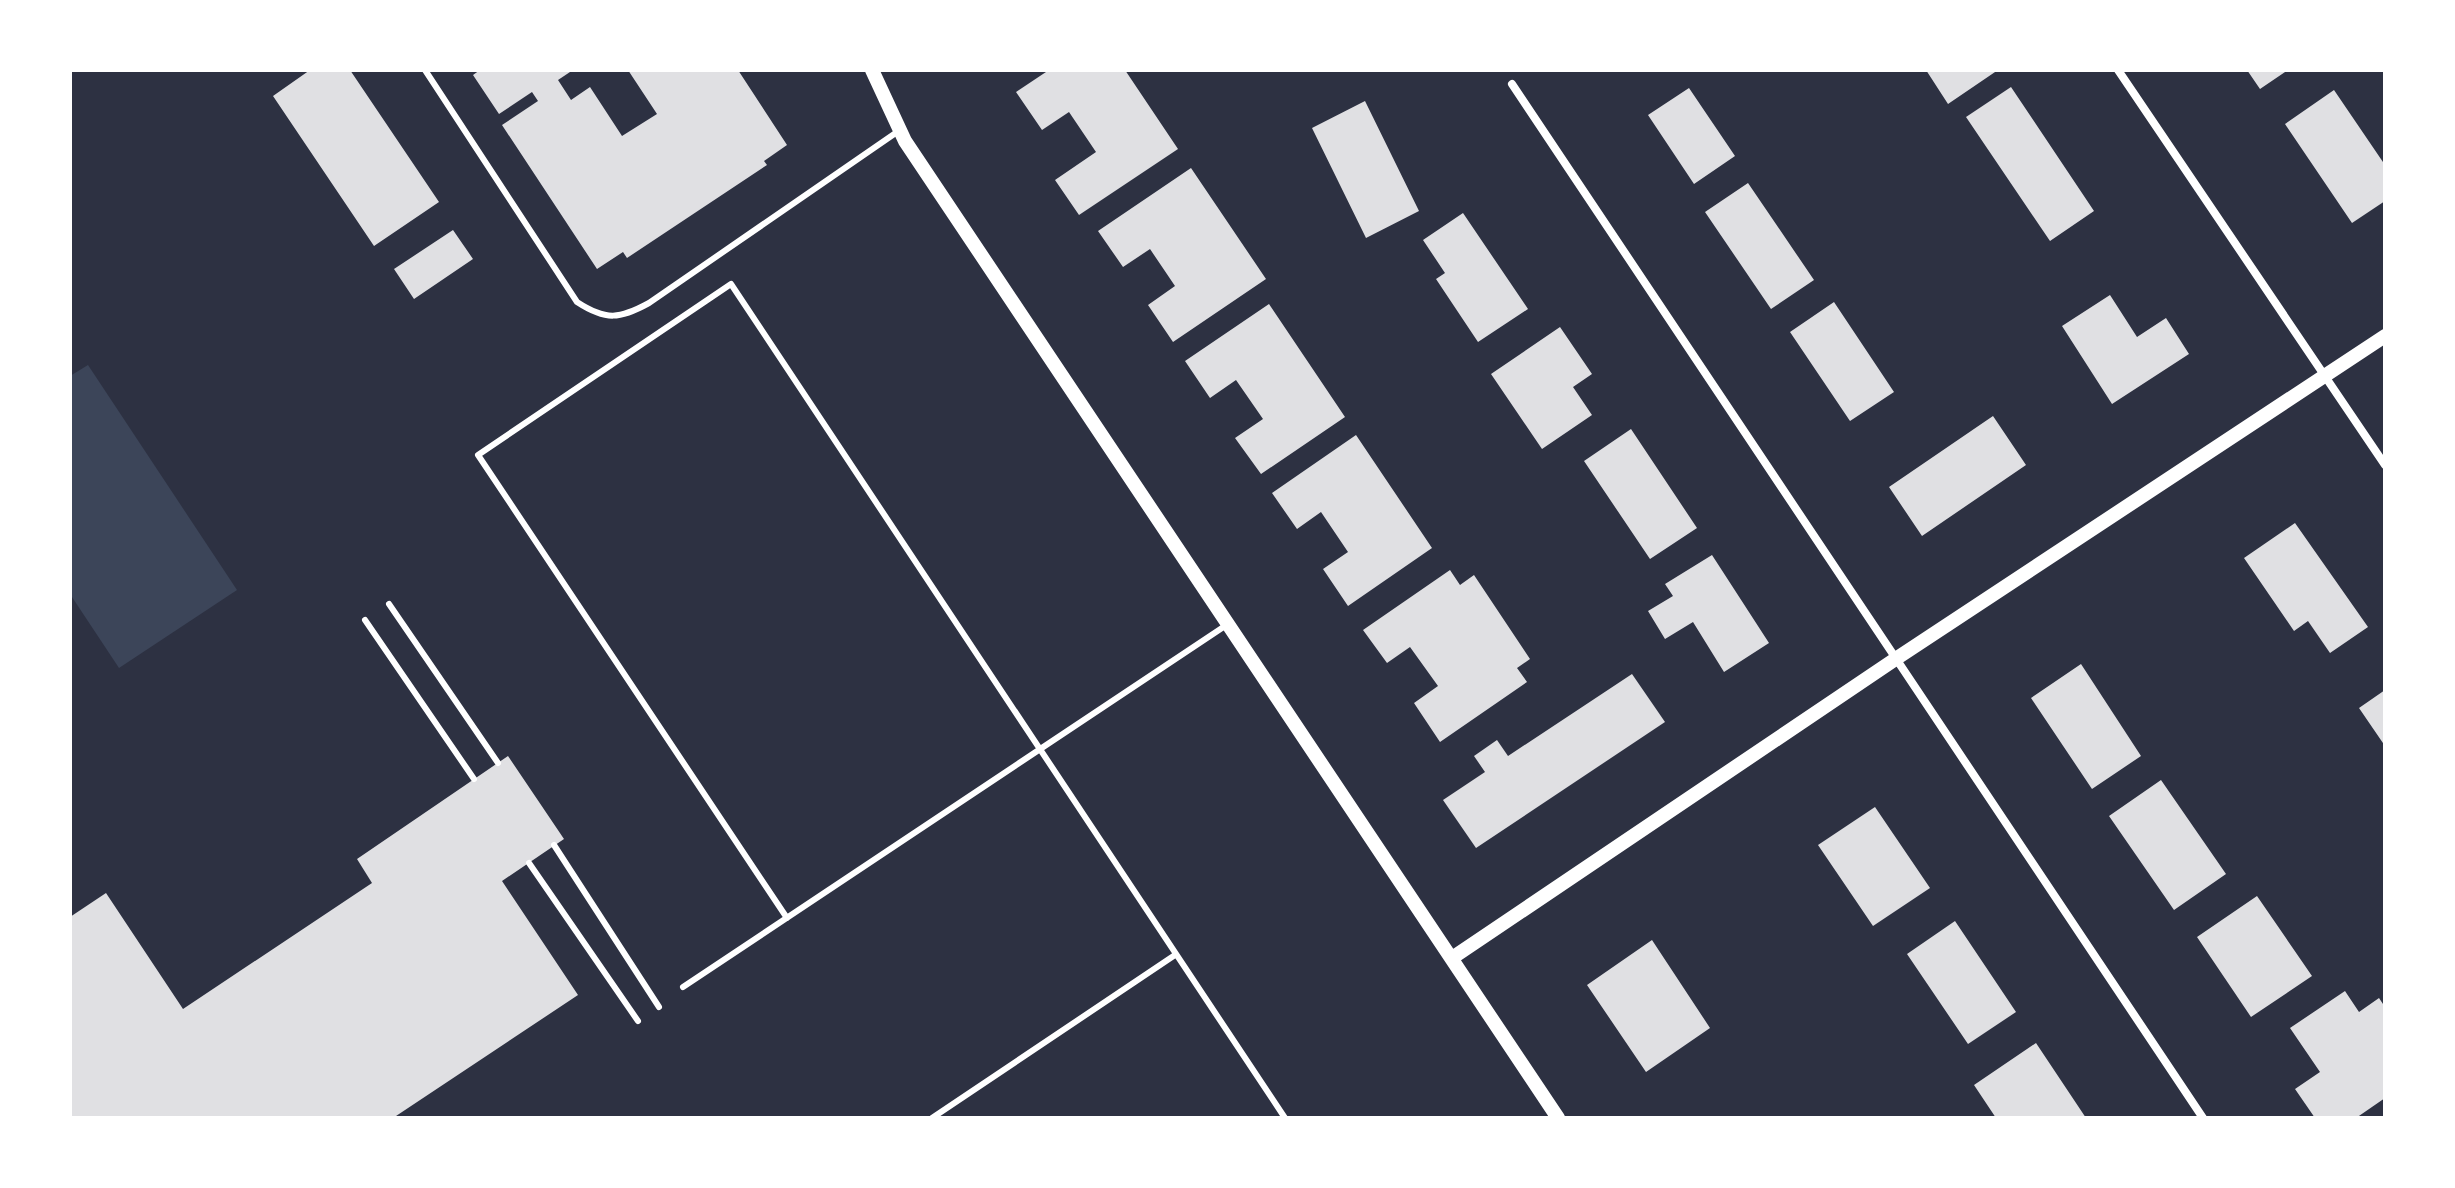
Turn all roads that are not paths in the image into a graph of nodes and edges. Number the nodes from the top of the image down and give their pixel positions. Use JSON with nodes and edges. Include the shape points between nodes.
{"nodes":[{"id":1,"x":425,"y":70,"type":"edge"},
{"id":2,"x":872,"y":70,"type":"edge"},
{"id":3,"x":2118,"y":70,"type":"edge"},
{"id":4,"x":1512,"y":84,"type":"dead end"},
{"id":5,"x":900,"y":130,"type":"junction"},
{"id":6,"x":2385,"y":336,"type":"edge"},
{"id":7,"x":2325,"y":376,"type":"junction"},
{"id":8,"x":2385,"y":465,"type":"edge"},
{"id":9,"x":389,"y":604,"type":"dead end"},
{"id":10,"x":365,"y":620,"type":"dead end"},
{"id":11,"x":1228,"y":624,"type":"junction"},
{"id":12,"x":1897,"y":658,"type":"junction"},
{"id":13,"x":1038,"y":751,"type":"junction"},
{"id":14,"x":498,"y":763,"type":"dead end"},
{"id":15,"x":474,"y":779,"type":"dead end"},
{"id":16,"x":554,"y":845,"type":"dead end"},
{"id":17,"x":529,"y":863,"type":"dead end"},
{"id":18,"x":787,"y":918,"type":"junction"},
{"id":19,"x":1175,"y":955,"type":"junction"},
{"id":20,"x":1452,"y":958,"type":"junction"},
{"id":21,"x":683,"y":987,"type":"dead end"},
{"id":22,"x":659,"y":1007,"type":"dead end"},
{"id":23,"x":638,"y":1021,"type":"dead end"},
{"id":24,"x":932,"y":1118,"type":"edge"},
{"id":25,"x":1285,"y":1118,"type":"edge"},
{"id":26,"x":1558,"y":1118,"type":"edge"},
{"id":27,"x":2203,"y":1118,"type":"edge"}],
"edges":[{"from":1,"to":5,"type":"lane","via":[[577,302],[597,315],[626,316],[649,303]]},
{"from":2,"to":5,"type":"street"},
{"from":3,"to":7,"type":"street"},
{"from":4,"to":12,"type":"street"},
{"from":5,"to":11,"type":"street"},
{"from":6,"to":7,"type":"street"},
{"from":7,"to":8,"type":"street"},
{"from":7,"to":12,"type":"street"},
{"from":9,"to":14,"type":"lane"},
{"from":10,"to":15,"type":"lane"},
{"from":11,"to":13,"type":"lane"},
{"from":11,"to":20,"type":"street"},
{"from":12,"to":20,"type":"street"},
{"from":12,"to":27,"type":"street"},
{"from":13,"to":18,"type":"lane"},
{"from":13,"to":18,"type":"lane","via":[[731,284],[478,455]]},
{"from":13,"to":19,"type":"lane"},
{"from":16,"to":22,"type":"lane"},
{"from":17,"to":23,"type":"lane"},
{"from":18,"to":21,"type":"lane"},
{"from":19,"to":24,"type":"lane"},
{"from":19,"to":25,"type":"lane"},
{"from":20,"to":26,"type":"street"}]}
